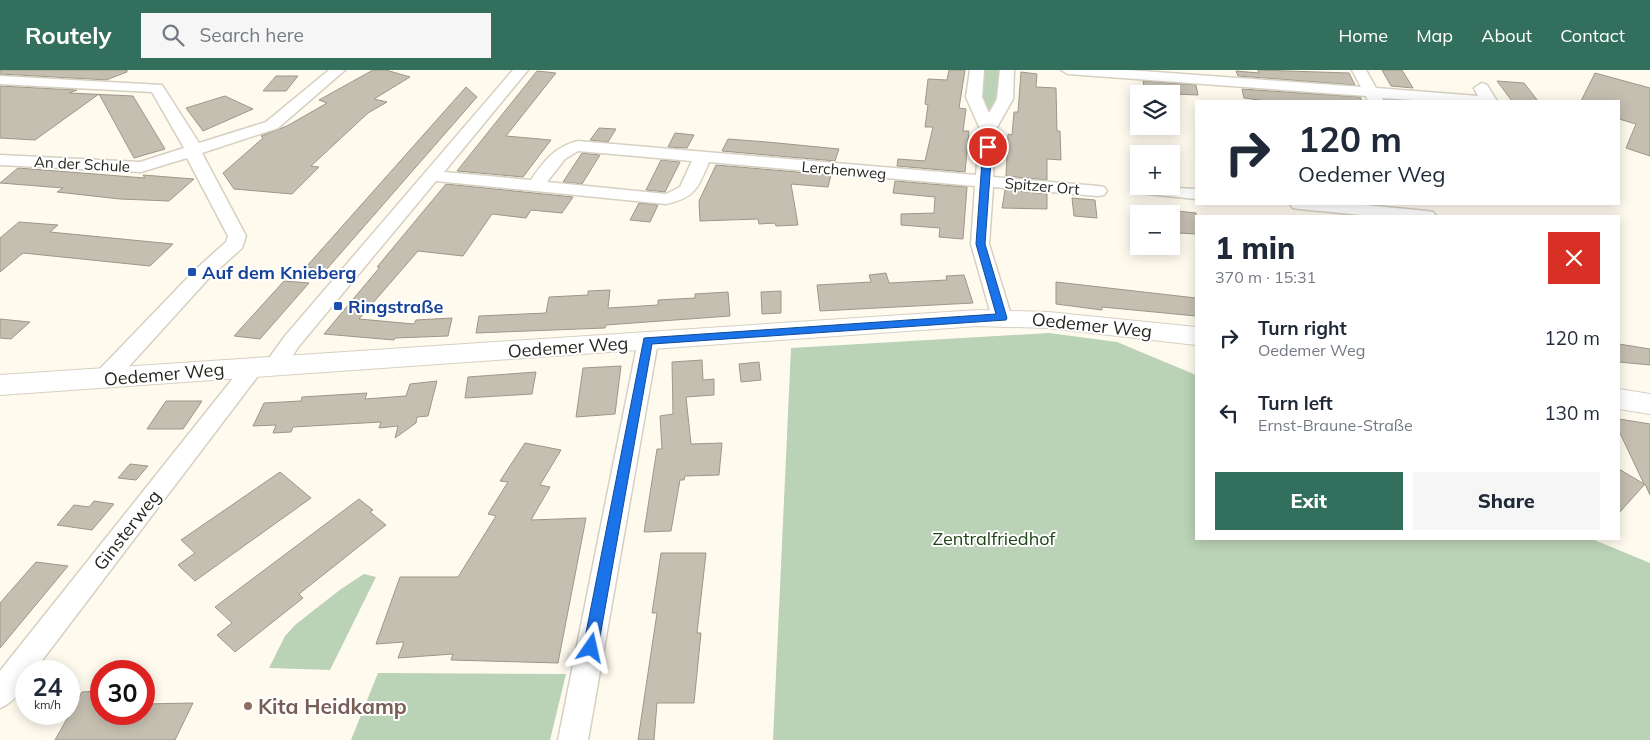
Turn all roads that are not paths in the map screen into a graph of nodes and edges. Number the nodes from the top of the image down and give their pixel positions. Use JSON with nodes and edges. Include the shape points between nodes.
{"nodes":[{"id":1,"x":338,"y":70,"type":"edge"},
{"id":2,"x":521,"y":70,"type":"edge"},
{"id":3,"x":977,"y":70,"type":"edge"},
{"id":4,"x":1007,"y":70,"type":"edge"},
{"id":5,"x":1068,"y":70,"type":"edge"},
{"id":6,"x":1359,"y":70,"type":"edge"},
{"id":7,"x":0,"y":80,"type":"edge"},
{"id":8,"x":60,"y":84,"type":"junction"},
{"id":9,"x":1482,"y":88,"type":"dead end"},
{"id":10,"x":0,"y":89,"type":"edge"},
{"id":11,"x":1373,"y":96,"type":"edge"},
{"id":12,"x":1466,"y":100,"type":"edge"},
{"id":13,"x":1488,"y":100,"type":"edge"},
{"id":14,"x":988,"y":130,"type":"junction"},
{"id":15,"x":192,"y":150,"type":"junction"},
{"id":16,"x":702,"y":158,"type":"junction"},
{"id":17,"x":0,"y":160,"type":"edge"},
{"id":18,"x":433,"y":176,"type":"junction"},
{"id":19,"x":986,"y":182,"type":"junction"},
{"id":20,"x":536,"y":186,"type":"junction"},
{"id":21,"x":1098,"y":191,"type":"dead end"},
{"id":22,"x":1310,"y":205,"type":"edge"},
{"id":23,"x":1416,"y":215,"type":"edge"},
{"id":24,"x":1002,"y":318,"type":"junction"},
{"id":25,"x":1195,"y":336,"type":"edge"},
{"id":26,"x":648,"y":341,"type":"junction"},
{"id":27,"x":264,"y":367,"type":"junction"},
{"id":28,"x":104,"y":379,"type":"junction"},
{"id":29,"x":0,"y":385,"type":"edge"},
{"id":30,"x":1620,"y":399,"type":"edge"},
{"id":31,"x":1650,"y":404,"type":"edge"},
{"id":32,"x":0,"y":694,"type":"edge"},
{"id":33,"x":573,"y":740,"type":"edge"}],
"edges":[{"from":1,"to":15,"type":"street","name":"An der Schule","via":[[272,125]]},
{"from":2,"to":18,"type":"street"},
{"from":3,"to":14,"type":"street","via":[[974,97]]},
{"from":4,"to":14,"type":"street","via":[[1005,99]]},
{"from":5,"to":11,"type":"street"},
{"from":6,"to":11,"type":"street"},
{"from":7,"to":8,"type":"street"},
{"from":8,"to":10,"type":"street"},
{"from":8,"to":15,"type":"street","via":[[157,88]]},
{"from":9,"to":13,"type":"street"},
{"from":11,"to":12,"type":"street"},
{"from":14,"to":19,"type":"street"},
{"from":15,"to":17,"type":"street","name":"An der Schule","via":[[141,167]]},
{"from":15,"to":28,"type":"street","via":[[237,236],[235,244],[203,273]]},
{"from":16,"to":19,"type":"street","name":"Lerchenweg"},
{"from":16,"to":20,"type":"street","name":"Lerchenweg","via":[[567,147]]},
{"from":16,"to":20,"type":"street","via":[[687,191],[678,197],[666,199]]},
{"from":18,"to":20,"type":"street"},
{"from":18,"to":27,"type":"street","via":[[292,341]]},
{"from":19,"to":21,"type":"street","name":"Spitzer Ort"},
{"from":19,"to":24,"type":"street","via":[[980,244]]},
{"from":22,"to":23,"type":"street"},
{"from":24,"to":25,"type":"street","name":"Oedemer Weg"},
{"from":24,"to":26,"type":"street","name":"Oedemer Weg"},
{"from":26,"to":27,"type":"street","name":"Oedemer Weg"},
{"from":26,"to":33,"type":"street"},
{"from":27,"to":28,"type":"street","name":"Oedemer Weg"},
{"from":27,"to":32,"type":"street","name":"Ginsterweg","via":[[46,632]]},
{"from":28,"to":29,"type":"street","name":"Oedemer Weg"},
{"from":30,"to":31,"type":"street"}]}
